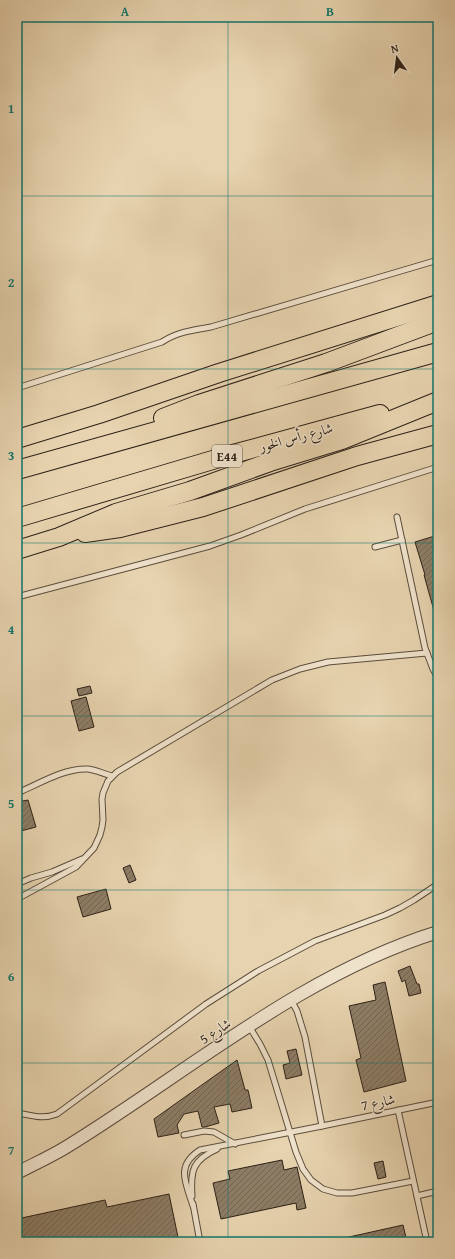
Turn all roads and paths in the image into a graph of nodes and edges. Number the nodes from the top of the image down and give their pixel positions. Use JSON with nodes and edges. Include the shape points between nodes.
{"nodes":[{"id":1,"x":438,"y":260,"type":"edge"},
{"id":2,"x":438,"y":304,"type":"edge"},
{"id":3,"x":438,"y":321,"type":"edge"},
{"id":4,"x":438,"y":352,"type":"edge"},
{"id":5,"x":17,"y":388,"type":"edge"},
{"id":6,"x":438,"y":400,"type":"edge"},
{"id":7,"x":438,"y":434,"type":"edge"},
{"id":8,"x":17,"y":440,"type":"edge"},
{"id":9,"x":438,"y":445,"type":"edge"},
{"id":10,"x":52,"y":460,"type":"junction"},
{"id":11,"x":438,"y":467,"type":"edge"},
{"id":12,"x":17,"y":470,"type":"edge"},
{"id":13,"x":311,"y":471,"type":"junction"},
{"id":14,"x":397,"y":517,"type":"dead end"},
{"id":15,"x":17,"y":518,"type":"edge"},
{"id":16,"x":59,"y":537,"type":"junction"},
{"id":17,"x":402,"y":540,"type":"junction"},
{"id":18,"x":375,"y":547,"type":"dead end"},
{"id":19,"x":17,"y":550,"type":"edge"},
{"id":20,"x":17,"y":597,"type":"edge"},
{"id":21,"x":427,"y":653,"type":"junction"},
{"id":22,"x":438,"y":678,"type":"edge"},
{"id":23,"x":112,"y":776,"type":"junction"},
{"id":24,"x":22,"y":791,"type":"dead end"},
{"id":25,"x":83,"y":859,"type":"junction"},
{"id":26,"x":17,"y":884,"type":"edge"},
{"id":27,"x":438,"y":884,"type":"edge"},
{"id":28,"x":17,"y":899,"type":"edge"},
{"id":29,"x":438,"y":932,"type":"edge"},
{"id":30,"x":290,"y":1000,"type":"junction"},
{"id":31,"x":249,"y":1026,"type":"junction"},
{"id":32,"x":438,"y":1102,"type":"edge"},
{"id":33,"x":398,"y":1110,"type":"junction"},
{"id":34,"x":17,"y":1113,"type":"edge"},
{"id":35,"x":322,"y":1126,"type":"junction"},
{"id":36,"x":289,"y":1133,"type":"junction"},
{"id":37,"x":184,"y":1135,"type":"dead end"},
{"id":38,"x":235,"y":1144,"type":"junction"},
{"id":39,"x":224,"y":1146,"type":"junction"},
{"id":40,"x":17,"y":1173,"type":"edge"},
{"id":41,"x":414,"y":1181,"type":"junction"},
{"id":42,"x":438,"y":1192,"type":"edge"},
{"id":43,"x":417,"y":1196,"type":"junction"},
{"id":44,"x":193,"y":1206,"type":"junction"},
{"id":45,"x":200,"y":1242,"type":"edge"},
{"id":46,"x":427,"y":1242,"type":"edge"}],
"edges":[{"from":1,"to":5,"type":"lane","via":[[211,327],[182,332],[162,342]]},
{"from":2,"to":8,"type":"highway"},
{"from":3,"to":10,"type":"highway","via":[[326,363],[199,404]]},
{"from":4,"to":10,"type":"highway"},
{"from":6,"to":15,"type":"highway","name":"شارع رأس الخور","number":"E44","via":[[233,454]]},
{"from":6,"to":16,"type":"highway","via":[[342,440],[116,513]]},
{"from":7,"to":13,"type":"highway"},
{"from":9,"to":13,"type":"highway","via":[[346,468]]},
{"from":10,"to":12,"type":"highway"},
{"from":11,"to":20,"type":"lane","via":[[305,509],[210,546]]},
{"from":13,"to":16,"type":"highway","via":[[203,507],[120,528]]},
{"from":14,"to":17,"type":"lane"},
{"from":16,"to":19,"type":"highway"},
{"from":17,"to":18,"type":"lane"},
{"from":17,"to":21,"type":"lane"},
{"from":21,"to":22,"type":"lane"},
{"from":21,"to":23,"type":"lane","via":[[328,662],[286,674]]},
{"from":23,"to":24,"type":"lane","via":[[89,769],[76,770],[47,779]]},
{"from":23,"to":25,"type":"lane","via":[[102,793],[103,820],[100,835],[94,848]]},
{"from":25,"to":26,"type":"lane"},
{"from":25,"to":28,"type":"lane","via":[[76,867]]},
{"from":27,"to":34,"type":"lane","via":[[400,908],[315,941],[258,971],[206,1004],[57,1114],[41,1118]]},
{"from":29,"to":30,"type":"street","name":"شارع 5","via":[[383,952]]},
{"from":30,"to":31,"type":"street","name":"شارع 5"},
{"from":30,"to":35,"type":"lane","via":[[297,1011],[306,1037]]},
{"from":31,"to":36,"type":"lane","via":[[268,1060]]},
{"from":31,"to":40,"type":"street","name":"شارع 5","via":[[67,1146]]},
{"from":32,"to":33,"type":"lane","name":"شارع 7"},
{"from":33,"to":35,"type":"lane","name":"شارع 7"},
{"from":33,"to":41,"type":"lane"},
{"from":35,"to":36,"type":"lane","name":"شارع 7"},
{"from":36,"to":38,"type":"lane","name":"شارع 7"},
{"from":36,"to":41,"type":"lane","via":[[307,1175],[317,1185],[329,1191],[352,1193]]},
{"from":37,"to":38,"type":"lane","via":[[204,1130],[214,1132]]},
{"from":38,"to":39,"type":"lane","name":"شارع 7"},
{"from":39,"to":44,"type":"lane","via":[[200,1158],[194,1168],[191,1178]]},
{"from":39,"to":44,"type":"lane","via":[[200,1150],[192,1155],[186,1164],[184,1174]]},
{"from":41,"to":43,"type":"lane"},
{"from":42,"to":43,"type":"lane"},
{"from":43,"to":46,"type":"lane"},
{"from":44,"to":45,"type":"lane"}]}
